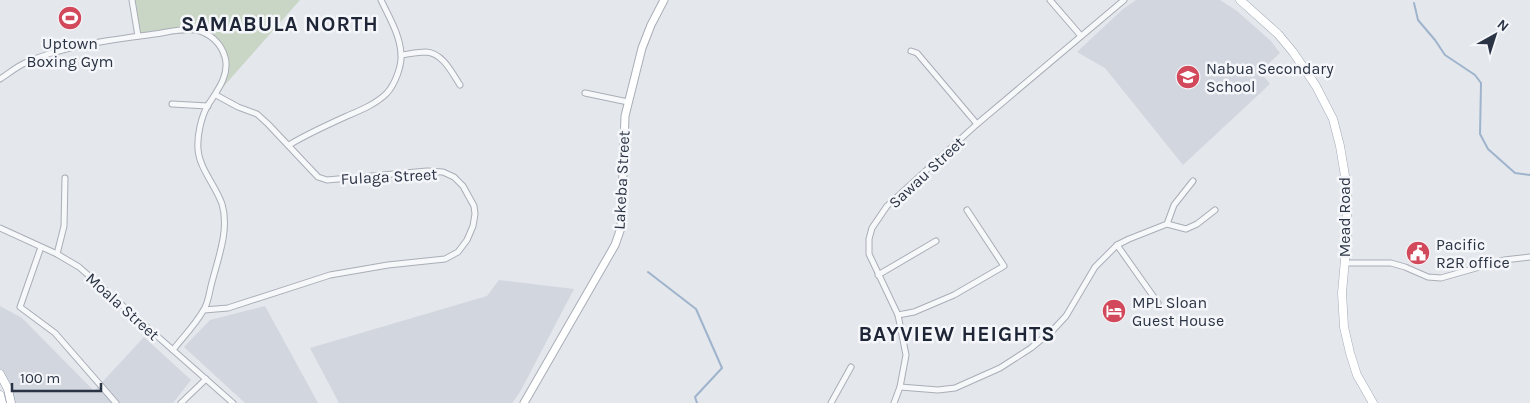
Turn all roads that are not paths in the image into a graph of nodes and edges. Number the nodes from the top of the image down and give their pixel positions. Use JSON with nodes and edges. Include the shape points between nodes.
{"nodes":[{"id":1,"x":132,"y":0,"type":"edge"},
{"id":2,"x":381,"y":0,"type":"edge"},
{"id":3,"x":664,"y":0,"type":"edge"},
{"id":4,"x":1050,"y":0,"type":"edge"},
{"id":5,"x":1120,"y":1,"type":"edge"},
{"id":6,"x":1243,"y":1,"type":"edge"},
{"id":7,"x":138,"y":36,"type":"junction"},
{"id":8,"x":1082,"y":36,"type":"junction"},
{"id":9,"x":911,"y":51,"type":"dead end"},
{"id":10,"x":401,"y":55,"type":"junction"},
{"id":11,"x":0,"y":79,"type":"edge"},
{"id":12,"x":460,"y":85,"type":"dead end"},
{"id":13,"x":585,"y":93,"type":"dead end"},
{"id":14,"x":216,"y":95,"type":"junction"},
{"id":15,"x":628,"y":102,"type":"junction"},
{"id":16,"x":172,"y":104,"type":"dead end"},
{"id":17,"x":208,"y":106,"type":"junction"},
{"id":18,"x":977,"y":124,"type":"junction"},
{"id":19,"x":288,"y":145,"type":"junction"},
{"id":20,"x":65,"y":178,"type":"dead end"},
{"id":21,"x":1193,"y":181,"type":"dead end"},
{"id":22,"x":967,"y":210,"type":"dead end"},
{"id":23,"x":1215,"y":210,"type":"dead end"},
{"id":24,"x":1167,"y":224,"type":"junction"},
{"id":25,"x":0,"y":228,"type":"edge"},
{"id":26,"x":936,"y":241,"type":"dead end"},
{"id":27,"x":1117,"y":245,"type":"junction"},
{"id":28,"x":41,"y":247,"type":"junction"},
{"id":29,"x":57,"y":254,"type":"junction"},
{"id":30,"x":1530,"y":257,"type":"edge"},
{"id":31,"x":1344,"y":263,"type":"junction"},
{"id":32,"x":878,"y":275,"type":"junction"},
{"id":33,"x":1158,"y":303,"type":"dead end"},
{"id":34,"x":204,"y":310,"type":"junction"},
{"id":35,"x":898,"y":315,"type":"junction"},
{"id":36,"x":173,"y":350,"type":"junction"},
{"id":37,"x":851,"y":367,"type":"dead end"},
{"id":38,"x":0,"y":374,"type":"edge"},
{"id":39,"x":206,"y":379,"type":"junction"},
{"id":40,"x":900,"y":387,"type":"junction"},
{"id":41,"x":0,"y":395,"type":"edge"},
{"id":42,"x":2,"y":403,"type":"edge"},
{"id":43,"x":11,"y":403,"type":"edge"},
{"id":44,"x":116,"y":403,"type":"edge"},
{"id":45,"x":182,"y":403,"type":"edge"},
{"id":46,"x":233,"y":403,"type":"edge"},
{"id":47,"x":524,"y":403,"type":"edge"},
{"id":48,"x":831,"y":403,"type":"edge"},
{"id":49,"x":894,"y":403,"type":"edge"},
{"id":50,"x":1373,"y":403,"type":"edge"}],
"edges":[{"from":1,"to":7,"type":"street"},
{"from":2,"to":10,"type":"street","via":[[397,35]]},
{"from":3,"to":15,"type":"main road","name":"Lakeba Street","via":[[642,48]]},
{"from":4,"to":8,"type":"street"},
{"from":5,"to":8,"type":"street","name":"Sawau Street"},
{"from":6,"to":31,"type":"main road","name":"Mead Road","via":[[1298,58],[1333,119],[1347,188]]},
{"from":7,"to":11,"type":"street","via":[[46,55]]},
{"from":7,"to":14,"type":"street","via":[[196,30],[215,39],[225,57],[226,68]]},
{"from":8,"to":18,"type":"street","name":"Sawau Street"},
{"from":9,"to":18,"type":"street","via":[[917,53]]},
{"from":10,"to":12,"type":"street","via":[[428,52],[438,56]]},
{"from":10,"to":19,"type":"street","via":[[393,84],[378,101]]},
{"from":13,"to":15,"type":"street"},
{"from":14,"to":17,"type":"street"},
{"from":14,"to":19,"type":"street","name":"Fulaga Street","via":[[257,114]]},
{"from":15,"to":47,"type":"main road","name":"Lakeba Street","via":[[621,228],[616,245]]},
{"from":16,"to":17,"type":"street"},
{"from":17,"to":34,"type":"street","via":[[197,143],[198,158],[216,190],[224,218],[223,236]]},
{"from":18,"to":32,"type":"street","name":"Sawau Street","via":[[887,206],[878,218],[869,239],[870,254]]},
{"from":19,"to":34,"type":"street","name":"Fulaga Street","via":[[312,172],[327,180],[427,172],[443,172],[454,177],[474,206],[473,226],[467,240],[458,252],[445,259],[330,275],[228,308]]},
{"from":20,"to":29,"type":"street","via":[[64,226]]},
{"from":21,"to":24,"type":"street","via":[[1174,205]]},
{"from":22,"to":35,"type":"street","via":[[1004,266],[954,295],[914,312]]},
{"from":23,"to":24,"type":"street","via":[[1186,229]]},
{"from":24,"to":27,"type":"street"},
{"from":25,"to":28,"type":"street","name":"Moala Street"},
{"from":26,"to":32,"type":"street"},
{"from":27,"to":33,"type":"street"},
{"from":27,"to":40,"type":"street","via":[[1095,267],[1066,316],[1016,358],[955,388]]},
{"from":28,"to":29,"type":"street","name":"Moala Street"},
{"from":28,"to":44,"type":"street","via":[[20,306],[55,333]]},
{"from":29,"to":36,"type":"street","name":"Moala Street","via":[[90,275]]},
{"from":30,"to":31,"type":"street","via":[[1504,260],[1441,278],[1428,277],[1390,263]]},
{"from":31,"to":50,"type":"main road","name":"Mead Road","via":[[1344,327],[1357,376]]},
{"from":32,"to":35,"type":"street","name":"Sawau Street"},
{"from":34,"to":36,"type":"street"},
{"from":35,"to":40,"type":"street","name":"Sawau Street","via":[[906,356]]},
{"from":36,"to":39,"type":"street","name":"Moala Street"},
{"from":37,"to":48,"type":"street"},
{"from":38,"to":43,"type":"main road"},
{"from":39,"to":45,"type":"street"},
{"from":39,"to":46,"type":"street","name":"Moala Street"},
{"from":40,"to":49,"type":"street","name":"Sawau Street"},
{"from":41,"to":42,"type":"main road"}]}
